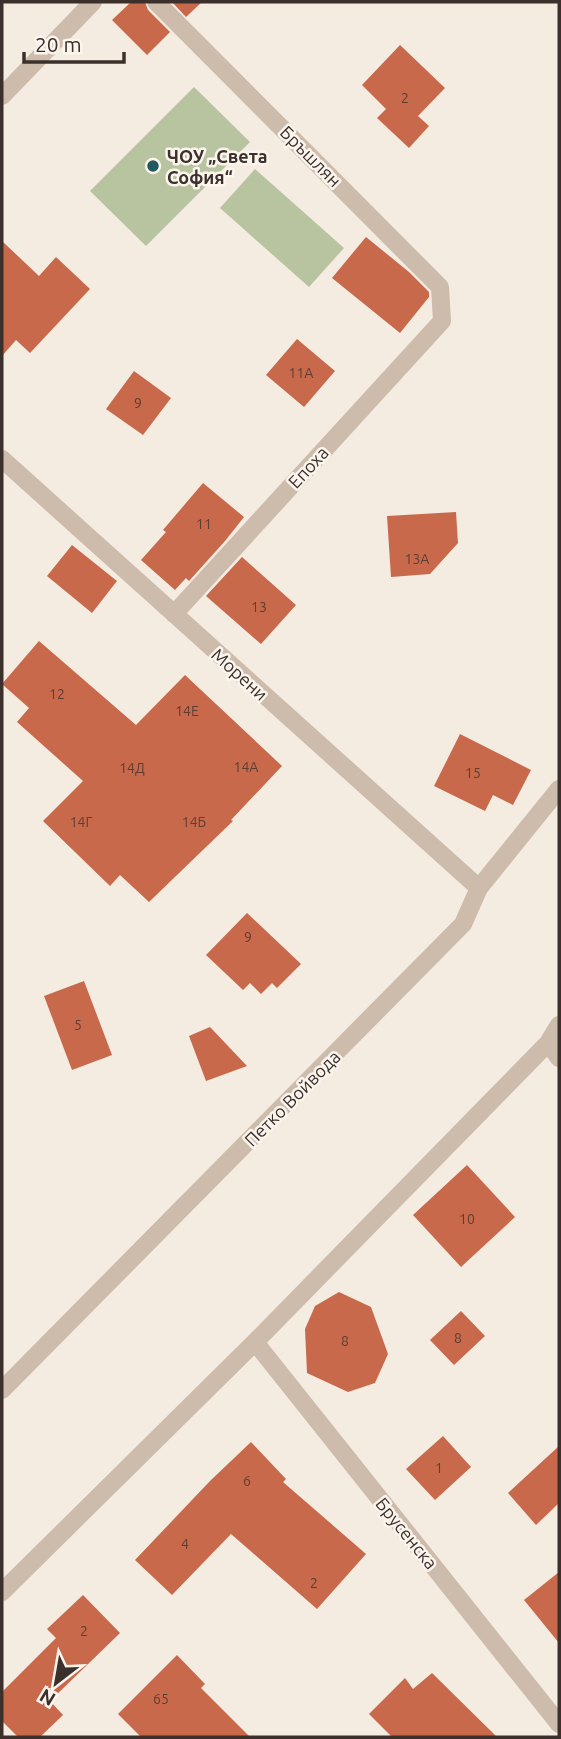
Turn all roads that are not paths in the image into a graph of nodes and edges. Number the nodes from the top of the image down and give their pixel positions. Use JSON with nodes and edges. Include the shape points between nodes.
{"nodes":[{"id":1,"x":93,"y":2,"type":"edge"},
{"id":2,"x":156,"y":2,"type":"edge"},
{"id":3,"x":2,"y":96,"type":"edge"},
{"id":4,"x":442,"y":321,"type":"joint"},
{"id":5,"x":2,"y":459,"type":"edge"},
{"id":6,"x":174,"y":614,"type":"junction"},
{"id":7,"x":559,"y":789,"type":"edge"},
{"id":8,"x":480,"y":888,"type":"junction"},
{"id":9,"x":559,"y":1026,"type":"edge"},
{"id":10,"x":548,"y":1043,"type":"junction"},
{"id":11,"x":559,"y":1058,"type":"edge"},
{"id":12,"x":255,"y":1342,"type":"junction"},
{"id":13,"x":2,"y":1390,"type":"edge"},
{"id":14,"x":2,"y":1592,"type":"edge"},
{"id":15,"x":559,"y":1724,"type":"edge"}],
"edges":[{"from":1,"to":3,"type":"street"},
{"from":2,"to":4,"type":"street","name":"Бръшлян","via":[[440,287]]},
{"from":4,"to":6,"type":"street","name":"Епоха"},
{"from":5,"to":6,"type":"street","name":"Морени"},
{"from":6,"to":8,"type":"street","name":"Морени"},
{"from":7,"to":8,"type":"street","name":"Петко Войвода"},
{"from":8,"to":13,"type":"street","name":"Петко Войвода","via":[[463,923],[410,980]]},
{"from":9,"to":10,"type":"street"},
{"from":10,"to":11,"type":"street"},
{"from":10,"to":12,"type":"street"},
{"from":12,"to":14,"type":"street"},
{"from":12,"to":15,"type":"street","name":"Брусенска"}]}
